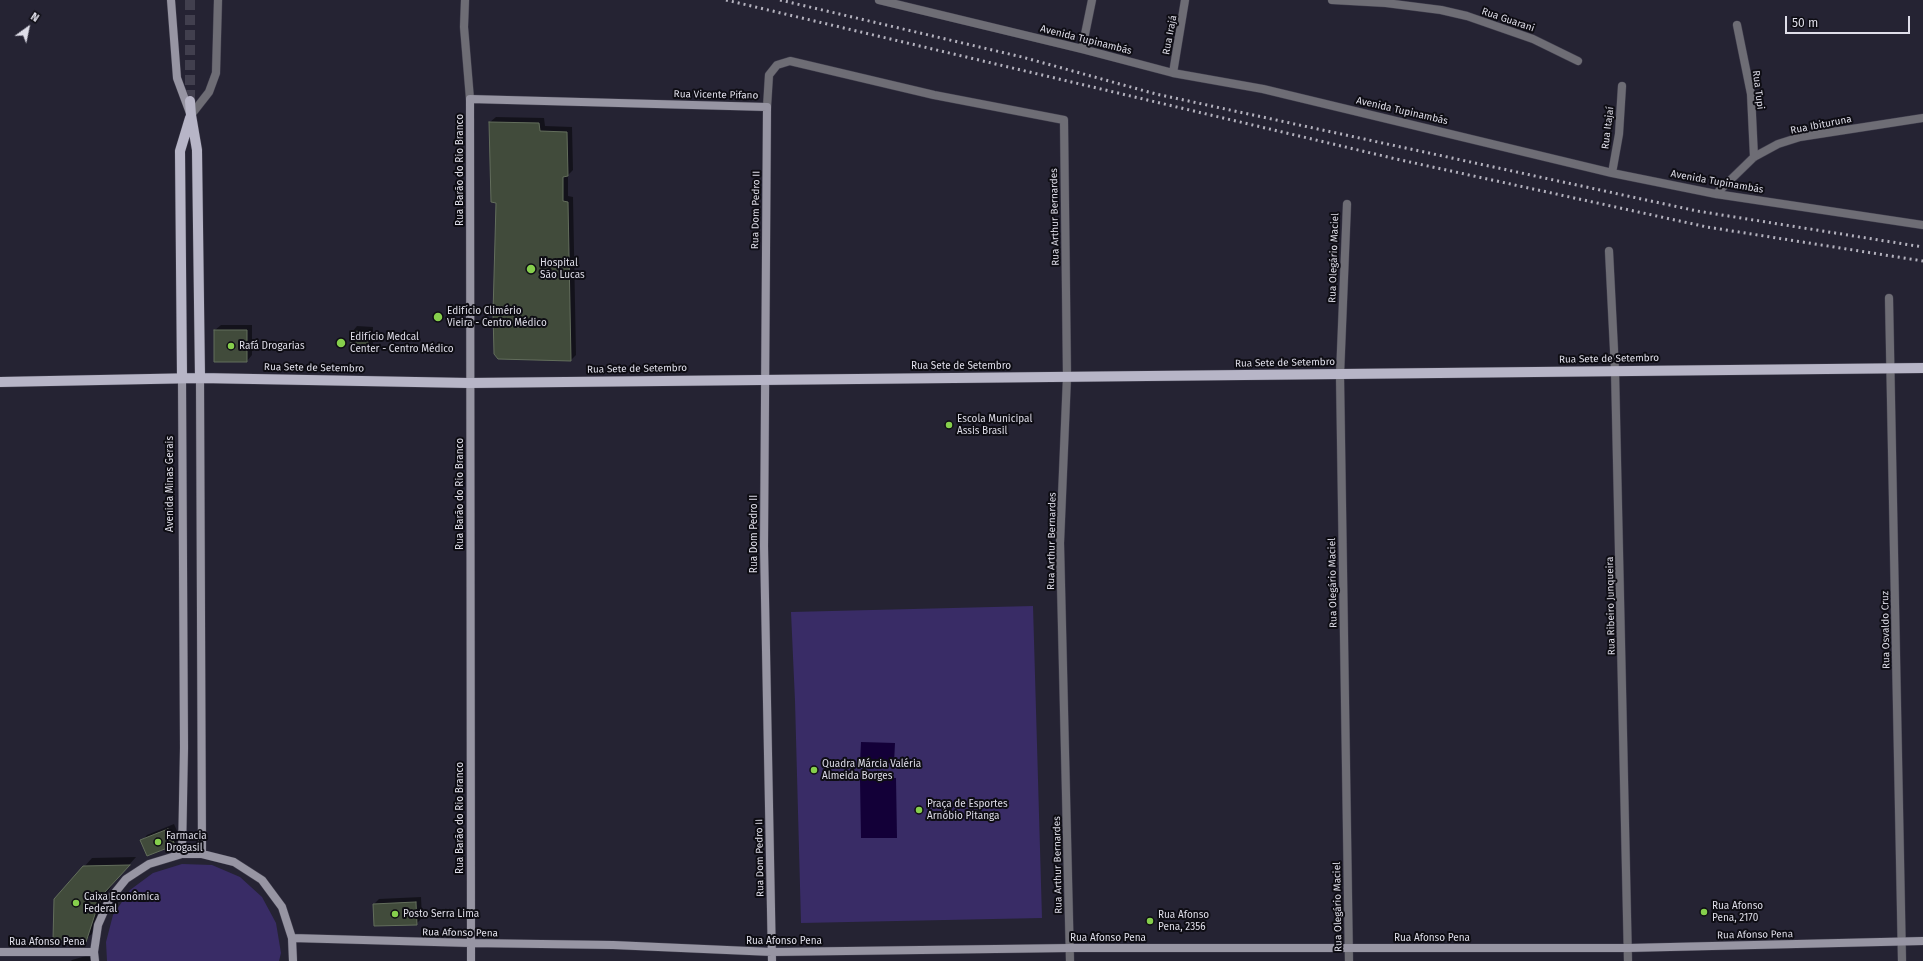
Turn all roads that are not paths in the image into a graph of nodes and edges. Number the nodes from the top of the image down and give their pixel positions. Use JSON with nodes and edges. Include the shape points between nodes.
{"nodes":[{"id":1,"x":171,"y":0,"type":"edge"},
{"id":2,"x":218,"y":0,"type":"edge"},
{"id":3,"x":465,"y":0,"type":"edge"},
{"id":4,"x":879,"y":0,"type":"edge"},
{"id":5,"x":1092,"y":0,"type":"edge"},
{"id":6,"x":1186,"y":0,"type":"edge"},
{"id":7,"x":1332,"y":0,"type":"edge"},
{"id":8,"x":1737,"y":25,"type":"dead end"},
{"id":9,"x":1082,"y":48,"type":"junction"},
{"id":10,"x":1578,"y":61,"type":"dead end"},
{"id":11,"x":1173,"y":73,"type":"junction"},
{"id":12,"x":1622,"y":86,"type":"dead end"},
{"id":13,"x":470,"y":99,"type":"junction"},
{"id":14,"x":190,"y":101,"type":"tunnel mouth"},
{"id":15,"x":767,"y":107,"type":"junction"},
{"id":16,"x":191,"y":115,"type":"junction"},
{"id":17,"x":1923,"y":118,"type":"edge"},
{"id":18,"x":1064,"y":120,"type":"joint"},
{"id":19,"x":1754,"y":157,"type":"junction"},
{"id":20,"x":1612,"y":173,"type":"junction"},
{"id":21,"x":1716,"y":194,"type":"junction"},
{"id":22,"x":1347,"y":204,"type":"dead end"},
{"id":23,"x":1923,"y":224,"type":"edge"},
{"id":24,"x":1609,"y":251,"type":"dead end"},
{"id":25,"x":1889,"y":298,"type":"dead end"},
{"id":26,"x":1891,"y":368,"type":"junction"},
{"id":27,"x":1923,"y":368,"type":"edge"},
{"id":28,"x":1616,"y":370,"type":"junction"},
{"id":29,"x":1340,"y":375,"type":"junction"},
{"id":30,"x":1067,"y":377,"type":"junction"},
{"id":31,"x":182,"y":378,"type":"junction"},
{"id":32,"x":200,"y":378,"type":"junction"},
{"id":33,"x":765,"y":379,"type":"junction"},
{"id":34,"x":0,"y":382,"type":"edge"},
{"id":35,"x":470,"y":383,"type":"junction"},
{"id":36,"x":182,"y":854,"type":"junction"},
{"id":37,"x":202,"y":854,"type":"junction"},
{"id":38,"x":292,"y":938,"type":"junction"},
{"id":39,"x":1902,"y":941,"type":"junction"},
{"id":40,"x":1923,"y":941,"type":"edge"},
{"id":41,"x":470,"y":943,"type":"junction"},
{"id":42,"x":1070,"y":948,"type":"junction"},
{"id":43,"x":1349,"y":948,"type":"junction"},
{"id":44,"x":1628,"y":948,"type":"junction"},
{"id":45,"x":0,"y":952,"type":"edge"},
{"id":46,"x":94,"y":952,"type":"junction"},
{"id":47,"x":772,"y":952,"type":"junction"},
{"id":48,"x":95,"y":961,"type":"edge"},
{"id":49,"x":292,"y":961,"type":"edge"},
{"id":50,"x":470,"y":961,"type":"edge"},
{"id":51,"x":772,"y":961,"type":"edge"},
{"id":52,"x":1070,"y":961,"type":"edge"},
{"id":53,"x":1349,"y":961,"type":"edge"},
{"id":54,"x":1628,"y":961,"type":"edge"},
{"id":55,"x":1902,"y":961,"type":"edge"}],
"edges":[{"from":1,"to":16,"type":"street","via":[[177,78]]},
{"from":2,"to":16,"type":"street","name":"Avenida Minas Gerais","via":[[216,73],[209,92]]},
{"from":3,"to":13,"type":"street","name":"Rua Barão do Rio Branco","via":[[464,26]]},
{"from":4,"to":9,"type":"street","name":"Avenida Tupinambás"},
{"from":5,"to":9,"type":"street"},
{"from":6,"to":11,"type":"street","name":"Rua Irajá"},
{"from":7,"to":10,"type":"street","name":"Rua Guarani","via":[[1401,4],[1467,16],[1533,39]]},
{"from":8,"to":19,"type":"street","name":"Rua Tupi","via":[[1751,94]]},
{"from":9,"to":11,"type":"street","name":"Avenida Tupinambás"},
{"from":11,"to":20,"type":"street","name":"Avenida Tupinambás","via":[[1270,91]]},
{"from":12,"to":20,"type":"street","name":"Rua Itajaí","via":[[1619,134]]},
{"from":13,"to":15,"type":"street","name":"Rua Vicente Pifano"},
{"from":13,"to":35,"type":"street","name":"Rua Barão do Rio Branco"},
{"from":14,"to":16,"type":"main road"},
{"from":15,"to":18,"type":"street","name":"Rua Vicente Pifano","via":[[769,76],[777,65],[790,62],[934,95]]},
{"from":15,"to":33,"type":"street","name":"Rua Dom Pedro II"},
{"from":16,"to":31,"type":"main road","name":"Avenida Minas Gerais","via":[[180,150]]},
{"from":16,"to":32,"type":"main road","via":[[197,150]]},
{"from":17,"to":19,"type":"street","name":"Rua Ibituruna","via":[[1800,137],[1778,144]]},
{"from":18,"to":30,"type":"street","name":"Rua Arthur Bernardes"},
{"from":19,"to":21,"type":"street","name":"Rua Ibituruna"},
{"from":20,"to":21,"type":"street","name":"Avenida Tupinambás"},
{"from":21,"to":23,"type":"street","name":"Avenida Tupinambás"},
{"from":22,"to":29,"type":"street","name":"Rua Olegário Maciel"},
{"from":24,"to":28,"type":"street","name":"Rua Ribeiro Junqueira"},
{"from":25,"to":26,"type":"street","name":"Rua Osvaldo Cruz"},
{"from":26,"to":27,"type":"main road","name":"Rua Sete de Setembro"},
{"from":26,"to":28,"type":"main road","name":"Rua Sete de Setembro"},
{"from":26,"to":39,"type":"street","name":"Rua Osvaldo Cruz"},
{"from":28,"to":29,"type":"main road","name":"Rua Sete de Setembro"},
{"from":28,"to":44,"type":"street","name":"Rua Ribeiro Junqueira"},
{"from":29,"to":30,"type":"main road","name":"Rua Sete de Setembro"},
{"from":29,"to":43,"type":"street","name":"Rua Olegário Maciel"},
{"from":30,"to":33,"type":"main road","name":"Rua Sete de Setembro"},
{"from":30,"to":42,"type":"street","name":"Rua Arthur Bernardes","via":[[1060,543]]},
{"from":31,"to":32,"type":"main road","name":"Rua Sete de Setembro"},
{"from":31,"to":34,"type":"main road","name":"Rua Sete de Setembro"},
{"from":31,"to":36,"type":"street","name":"Avenida Minas Gerais"},
{"from":32,"to":35,"type":"main road","name":"Rua Sete de Setembro"},
{"from":32,"to":37,"type":"street"},
{"from":33,"to":35,"type":"main road","name":"Rua Sete de Setembro"},
{"from":33,"to":47,"type":"street","name":"Rua Dom Pedro II","via":[[764,546]]},
{"from":35,"to":41,"type":"street","name":"Rua Barão do Rio Branco"},
{"from":36,"to":37,"type":"street"},
{"from":36,"to":46,"type":"street","via":[[149,864],[126,879],[106,906],[98,925]]},
{"from":37,"to":38,"type":"street","via":[[234,862],[262,880],[282,906]]},
{"from":38,"to":41,"type":"street","name":"Rua Afonso Pena"},
{"from":38,"to":49,"type":"street"},
{"from":39,"to":40,"type":"street","name":"Rua Afonso Pena"},
{"from":39,"to":44,"type":"street","name":"Rua Afonso Pena"},
{"from":39,"to":55,"type":"street","name":"Rua Osvaldo Cruz"},
{"from":41,"to":47,"type":"street","name":"Rua Afonso Pena","via":[[613,945]]},
{"from":41,"to":50,"type":"street","name":"Rua Barão do Rio Branco"},
{"from":42,"to":43,"type":"street","name":"Rua Afonso Pena"},
{"from":42,"to":47,"type":"street","name":"Rua Afonso Pena"},
{"from":42,"to":52,"type":"street","name":"Rua Arthur Bernardes"},
{"from":43,"to":44,"type":"street","name":"Rua Afonso Pena"},
{"from":43,"to":53,"type":"street","name":"Rua Olegário Maciel"},
{"from":44,"to":54,"type":"street","name":"Rua Ribeiro Junqueira"},
{"from":45,"to":46,"type":"street","name":"Rua Afonso Pena"},
{"from":46,"to":48,"type":"street"},
{"from":47,"to":51,"type":"street","name":"Rua Dom Pedro II"}]}
